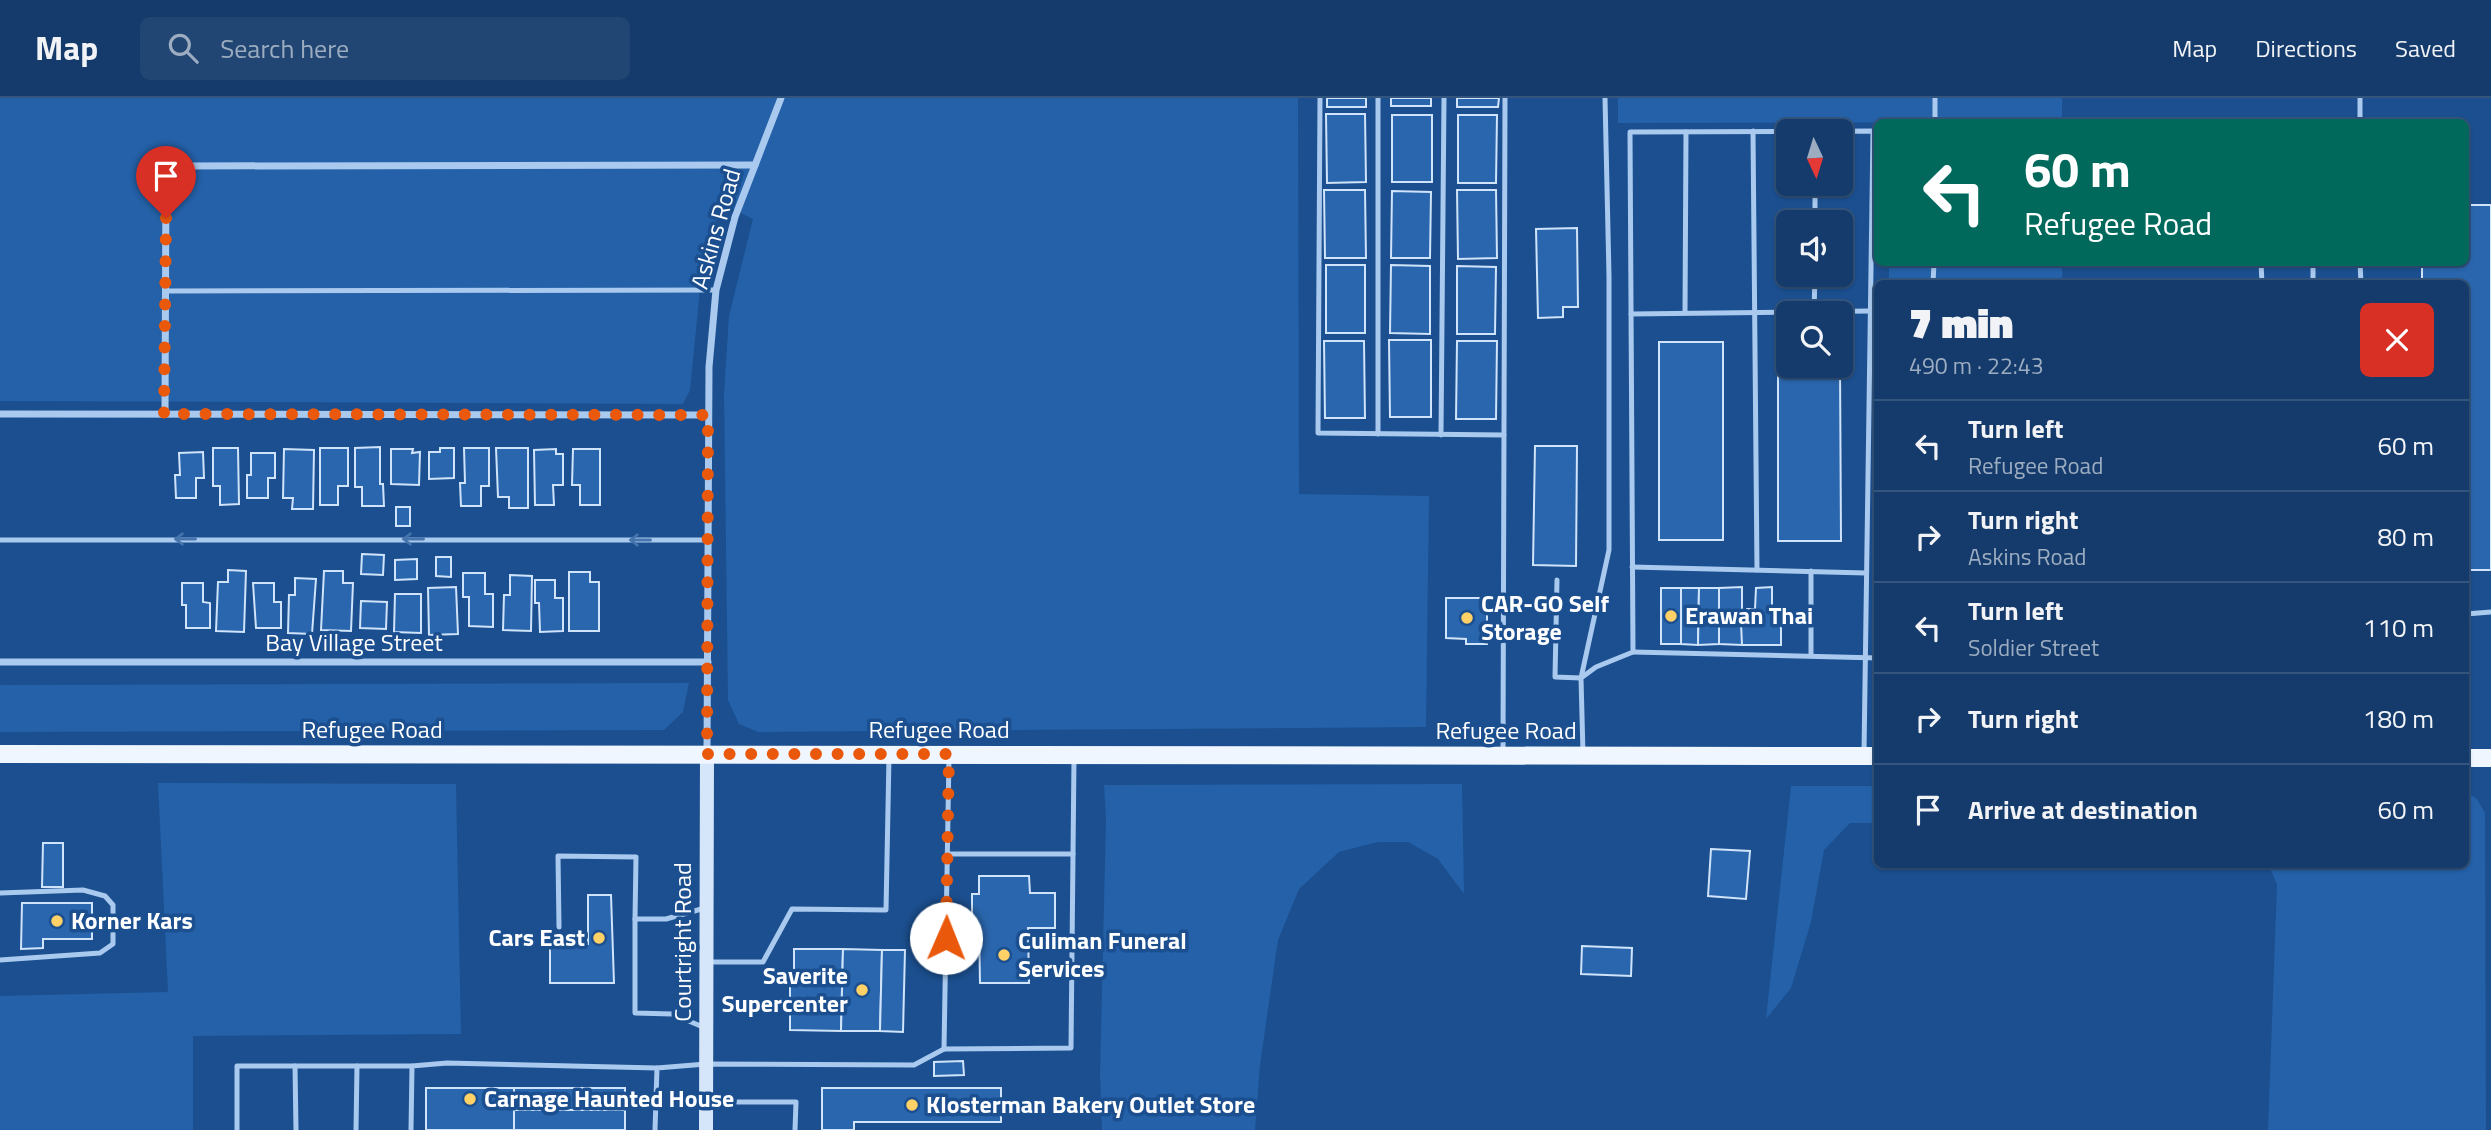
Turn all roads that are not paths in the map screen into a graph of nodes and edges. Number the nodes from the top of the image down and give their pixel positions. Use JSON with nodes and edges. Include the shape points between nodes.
{"nodes":[{"id":1,"x":781,"y":98,"type":"edge"},
{"id":2,"x":1321,"y":98,"type":"edge"},
{"id":3,"x":1378,"y":98,"type":"edge"},
{"id":4,"x":1444,"y":98,"type":"edge"},
{"id":5,"x":1505,"y":98,"type":"edge"},
{"id":6,"x":1605,"y":98,"type":"edge"},
{"id":7,"x":1935,"y":98,"type":"edge"},
{"id":8,"x":2360,"y":98,"type":"edge"},
{"id":9,"x":1935,"y":119,"type":"edge"},
{"id":10,"x":2360,"y":119,"type":"edge"},
{"id":11,"x":1753,"y":131,"type":"junction"},
{"id":12,"x":1776,"y":131,"type":"edge"},
{"id":13,"x":1853,"y":131,"type":"edge"},
{"id":14,"x":1686,"y":132,"type":"junction"},
{"id":15,"x":755,"y":165,"type":"junction"},
{"id":16,"x":716,"y":290,"type":"junction"},
{"id":17,"x":166,"y":291,"type":"junction"},
{"id":18,"x":1754,"y":311,"type":"junction"},
{"id":19,"x":1776,"y":311,"type":"edge"},
{"id":20,"x":1853,"y":311,"type":"edge"},
{"id":21,"x":1870,"y":311,"type":"junction"},
{"id":22,"x":1685,"y":313,"type":"junction"},
{"id":23,"x":1631,"y":314,"type":"junction"},
{"id":24,"x":0,"y":414,"type":"edge"},
{"id":25,"x":164,"y":414,"type":"junction"},
{"id":26,"x":708,"y":415,"type":"junction"},
{"id":27,"x":1378,"y":434,"type":"junction"},
{"id":28,"x":1441,"y":435,"type":"junction"},
{"id":29,"x":1504,"y":435,"type":"junction"},
{"id":30,"x":0,"y":540,"type":"edge"},
{"id":31,"x":708,"y":540,"type":"junction"},
{"id":32,"x":1632,"y":567,"type":"junction"},
{"id":33,"x":1757,"y":570,"type":"junction"},
{"id":34,"x":1811,"y":571,"type":"junction"},
{"id":35,"x":1866,"y":573,"type":"junction"},
{"id":36,"x":1558,"y":580,"type":"dead end"},
{"id":37,"x":2491,"y":612,"type":"edge"},
{"id":38,"x":2469,"y":614,"type":"edge"},
{"id":39,"x":1633,"y":652,"type":"junction"},
{"id":40,"x":1811,"y":655,"type":"junction"},
{"id":41,"x":1865,"y":657,"type":"junction"},
{"id":42,"x":1874,"y":657,"type":"edge"},
{"id":43,"x":708,"y":662,"type":"junction"},
{"id":44,"x":0,"y":663,"type":"edge"},
{"id":45,"x":1581,"y":678,"type":"junction"},
{"id":46,"x":0,"y":754,"type":"edge"},
{"id":47,"x":707,"y":754,"type":"junction"},
{"id":48,"x":890,"y":754,"type":"junction"},
{"id":49,"x":949,"y":754,"type":"junction"},
{"id":50,"x":1074,"y":754,"type":"junction"},
{"id":51,"x":1503,"y":755,"type":"junction"},
{"id":52,"x":1583,"y":755,"type":"junction"},
{"id":53,"x":1871,"y":756,"type":"edge"},
{"id":54,"x":2469,"y":758,"type":"edge"},
{"id":55,"x":2491,"y":758,"type":"edge"},
{"id":56,"x":947,"y":854,"type":"junction"},
{"id":57,"x":1073,"y":854,"type":"junction"},
{"id":58,"x":0,"y":893,"type":"edge"},
{"id":59,"x":705,"y":908,"type":"junction"},
{"id":60,"x":635,"y":919,"type":"junction"},
{"id":61,"x":559,"y":927,"type":"dead end"},
{"id":62,"x":0,"y":960,"type":"edge"},
{"id":63,"x":705,"y":962,"type":"junction"},
{"id":64,"x":706,"y":1028,"type":"junction"},
{"id":65,"x":944,"y":1049,"type":"junction"},
{"id":66,"x":706,"y":1065,"type":"junction"},
{"id":67,"x":295,"y":1066,"type":"junction"},
{"id":68,"x":357,"y":1066,"type":"junction"},
{"id":69,"x":412,"y":1066,"type":"junction"},
{"id":70,"x":657,"y":1068,"type":"junction"},
{"id":71,"x":706,"y":1102,"type":"junction"},
{"id":72,"x":237,"y":1130,"type":"edge"},
{"id":73,"x":296,"y":1130,"type":"edge"},
{"id":74,"x":356,"y":1130,"type":"edge"},
{"id":75,"x":411,"y":1130,"type":"edge"},
{"id":76,"x":655,"y":1130,"type":"edge"},
{"id":77,"x":706,"y":1130,"type":"edge"},
{"id":78,"x":795,"y":1130,"type":"edge"}],
"edges":[{"from":1,"to":15,"type":"street","name":"Askins Road"},
{"from":2,"to":27,"type":"lane","via":[[1318,433]]},
{"from":3,"to":27,"type":"lane"},
{"from":4,"to":28,"type":"lane"},
{"from":5,"to":29,"type":"lane"},
{"from":6,"to":45,"type":"lane","via":[[1609,550]]},
{"from":7,"to":9,"type":"lane"},
{"from":8,"to":10,"type":"lane"},
{"from":11,"to":12,"type":"lane"},
{"from":11,"to":14,"type":"lane"},
{"from":11,"to":18,"type":"lane"},
{"from":13,"to":21,"type":"lane","via":[[1873,131]]},
{"from":14,"to":22,"type":"lane"},
{"from":14,"to":23,"type":"lane","via":[[1630,132]]},
{"from":15,"to":16,"type":"street","name":"Askins Road","via":[[735,217]]},
{"from":15,"to":17,"type":"street","via":[[183,166],[166,170]]},
{"from":16,"to":17,"type":"lane"},
{"from":16,"to":26,"type":"street","name":"Askins Road"},
{"from":17,"to":25,"type":"street"},
{"from":18,"to":19,"type":"lane"},
{"from":18,"to":22,"type":"lane"},
{"from":18,"to":33,"type":"lane"},
{"from":20,"to":21,"type":"lane"},
{"from":21,"to":35,"type":"lane"},
{"from":22,"to":23,"type":"lane"},
{"from":23,"to":32,"type":"lane"},
{"from":24,"to":25,"type":"street"},
{"from":25,"to":26,"type":"street"},
{"from":26,"to":31,"type":"street","name":"Askins Road"},
{"from":27,"to":28,"type":"lane"},
{"from":28,"to":29,"type":"lane"},
{"from":29,"to":51,"type":"lane"},
{"from":31,"to":30,"type":"lane","one_way":true},
{"from":31,"to":43,"type":"street","name":"Askins Road"},
{"from":32,"to":33,"type":"lane"},
{"from":32,"to":39,"type":"lane"},
{"from":33,"to":34,"type":"lane"},
{"from":34,"to":35,"type":"lane"},
{"from":34,"to":40,"type":"lane"},
{"from":35,"to":41,"type":"lane"},
{"from":36,"to":45,"type":"lane","via":[[1555,677]]},
{"from":37,"to":38,"type":"lane"},
{"from":39,"to":40,"type":"lane"},
{"from":39,"to":45,"type":"lane"},
{"from":40,"to":41,"type":"lane"},
{"from":41,"to":42,"type":"lane"},
{"from":41,"to":53,"type":"lane"},
{"from":43,"to":44,"type":"street","name":"Bay Village Street"},
{"from":43,"to":47,"type":"street","name":"Askins Road"},
{"from":45,"to":52,"type":"lane"},
{"from":46,"to":47,"type":"main road","name":"Refugee Road"},
{"from":47,"to":48,"type":"main road","name":"Refugee Road"},
{"from":47,"to":59,"type":"street","name":"Courtright Road"},
{"from":48,"to":49,"type":"main road","name":"Refugee Road"},
{"from":48,"to":63,"type":"lane","via":[[886,910],[792,909],[763,962]]},
{"from":49,"to":50,"type":"main road","name":"Refugee Road"},
{"from":49,"to":56,"type":"lane"},
{"from":50,"to":51,"type":"main road","name":"Refugee Road"},
{"from":50,"to":57,"type":"lane"},
{"from":51,"to":52,"type":"main road","name":"Refugee Road"},
{"from":52,"to":53,"type":"main road","name":"Refugee Road"},
{"from":54,"to":55,"type":"main road"},
{"from":56,"to":57,"type":"lane"},
{"from":56,"to":65,"type":"lane"},
{"from":57,"to":65,"type":"lane","via":[[1071,1048]]},
{"from":58,"to":62,"type":"lane","via":[[83,890],[105,896],[113,905],[113,944],[100,954]]},
{"from":59,"to":60,"type":"lane","via":[[666,919]]},
{"from":59,"to":63,"type":"street","name":"Courtright Road"},
{"from":60,"to":61,"type":"lane","via":[[636,857],[558,856]]},
{"from":60,"to":64,"type":"lane","via":[[635,1013],[672,1014]]},
{"from":63,"to":64,"type":"street","name":"Courtright Road"},
{"from":64,"to":66,"type":"street","name":"Courtright Road"},
{"from":65,"to":66,"type":"lane","via":[[914,1065]]},
{"from":66,"to":70,"type":"lane"},
{"from":66,"to":71,"type":"street","name":"Courtright Road"},
{"from":67,"to":68,"type":"lane"},
{"from":67,"to":72,"type":"lane","via":[[237,1066]]},
{"from":67,"to":73,"type":"lane"},
{"from":68,"to":69,"type":"lane"},
{"from":68,"to":74,"type":"lane"},
{"from":69,"to":70,"type":"lane"},
{"from":69,"to":75,"type":"lane"},
{"from":70,"to":76,"type":"lane"},
{"from":71,"to":77,"type":"street","name":"Courtright Road"},
{"from":71,"to":78,"type":"lane","via":[[796,1102]]}]}
